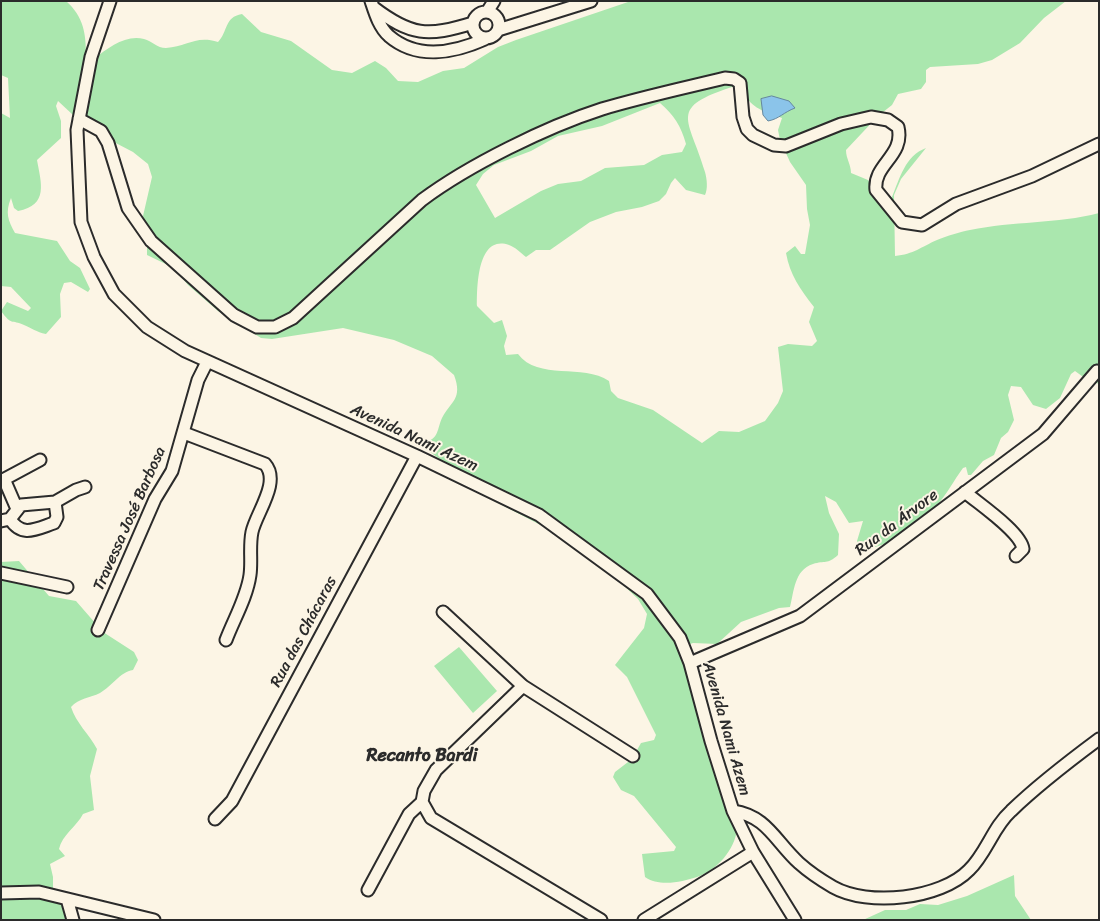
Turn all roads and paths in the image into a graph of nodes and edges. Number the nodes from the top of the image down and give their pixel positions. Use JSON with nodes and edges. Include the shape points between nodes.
{"nodes":[{"id":1,"x":110,"y":1,"type":"edge"},
{"id":2,"x":494,"y":1,"type":"edge"},
{"id":3,"x":591,"y":1,"type":"edge"},
{"id":4,"x":372,"y":4,"type":"edge"},
{"id":5,"x":487,"y":12,"type":"junction"},
{"id":6,"x":473,"y":23,"type":"junction"},
{"id":7,"x":498,"y":30,"type":"junction"},
{"id":8,"x":485,"y":39,"type":"junction"},
{"id":9,"x":79,"y":120,"type":"junction"},
{"id":10,"x":1099,"y":144,"type":"edge"},
{"id":11,"x":207,"y":362,"type":"junction"},
{"id":12,"x":1097,"y":371,"type":"dead end"},
{"id":13,"x":184,"y":433,"type":"junction"},
{"id":14,"x":417,"y":456,"type":"junction"},
{"id":15,"x":40,"y":460,"type":"dead end"},
{"id":16,"x":3,"y":480,"type":"edge"},
{"id":17,"x":86,"y":487,"type":"dead end"},
{"id":18,"x":965,"y":492,"type":"junction"},
{"id":19,"x":56,"y":502,"type":"junction"},
{"id":20,"x":17,"y":509,"type":"junction"},
{"id":21,"x":6,"y":520,"type":"edge"},
{"id":22,"x":1016,"y":556,"type":"dead end"},
{"id":23,"x":1,"y":573,"type":"edge"},
{"id":24,"x":68,"y":587,"type":"dead end"},
{"id":25,"x":443,"y":612,"type":"dead end"},
{"id":26,"x":98,"y":630,"type":"dead end"},
{"id":27,"x":226,"y":640,"type":"dead end"},
{"id":28,"x":690,"y":663,"type":"junction"},
{"id":29,"x":523,"y":686,"type":"junction"},
{"id":30,"x":1099,"y":739,"type":"edge"},
{"id":31,"x":633,"y":756,"type":"dead end"},
{"id":32,"x":422,"y":802,"type":"junction"},
{"id":33,"x":733,"y":811,"type":"junction"},
{"id":34,"x":215,"y":819,"type":"dead end"},
{"id":35,"x":753,"y":852,"type":"junction"},
{"id":36,"x":368,"y":890,"type":"dead end"},
{"id":37,"x":1,"y":893,"type":"edge"},
{"id":38,"x":68,"y":899,"type":"junction"},
{"id":39,"x":73,"y":920,"type":"edge"},
{"id":40,"x":154,"y":920,"type":"edge"},
{"id":41,"x":601,"y":920,"type":"edge"},
{"id":42,"x":644,"y":920,"type":"edge"},
{"id":43,"x":795,"y":920,"type":"edge"}],
"edges":[{"from":1,"to":9,"type":"street","name":"Avenida Nami Azem","via":[[91,57]]},
{"from":2,"to":5,"type":"street"},
{"from":3,"to":7,"type":"street"},
{"from":4,"to":6,"type":"street","via":[[396,25],[424,32],[446,31]]},
{"from":4,"to":8,"type":"street","via":[[388,35],[412,50],[441,52],[464,49]]},
{"from":5,"to":6,"type":"street","via":[[479,14]]},
{"from":5,"to":7,"type":"street","via":[[497,18]]},
{"from":6,"to":8,"type":"street","via":[[474,32]]},
{"from":7,"to":8,"type":"street","via":[[493,37]]},
{"from":9,"to":10,"type":"street","via":[[101,131],[108,143],[128,208],[151,241],[234,315],[257,327],[275,327],[293,318],[443,184],[566,122],[724,78],[740,83],[747,129],[753,136],[774,145],[786,146],[840,124],[871,117],[888,120],[898,127],[897,147],[877,176],[876,190],[902,222],[911,225],[922,225],[956,204],[1032,176]]},
{"from":9,"to":11,"type":"street","name":"Avenida Nami Azem","via":[[81,222],[94,257],[114,294],[147,327]]},
{"from":11,"to":13,"type":"street","name":"Travessa José Barbosa","via":[[198,380]]},
{"from":11,"to":14,"type":"street","name":"Avenida Nami Azem"},
{"from":12,"to":18,"type":"street","name":"Rua da Árvore","via":[[1043,434]]},
{"from":13,"to":26,"type":"street","name":"Travessa José Barbosa","via":[[172,471]]},
{"from":13,"to":27,"type":"street","via":[[269,468],[269,485],[250,540],[247,589]]},
{"from":14,"to":28,"type":"street","name":"Avenida Nami Azem","via":[[539,515],[608,564],[646,594],[668,619]]},
{"from":14,"to":34,"type":"street","name":"Rua das Chácaras","via":[[232,801]]},
{"from":15,"to":16,"type":"street"},
{"from":16,"to":20,"type":"street"},
{"from":17,"to":19,"type":"street"},
{"from":18,"to":22,"type":"street","via":[[1022,543],[1023,549]]},
{"from":18,"to":28,"type":"street","name":"Rua da Árvore","via":[[800,616]]},
{"from":19,"to":20,"type":"street","via":[[28,504]]},
{"from":19,"to":21,"type":"street","via":[[54,523],[22,530]]},
{"from":20,"to":21,"type":"street"},
{"from":23,"to":24,"type":"street"},
{"from":25,"to":29,"type":"street"},
{"from":28,"to":33,"type":"street","name":"Avenida Nami Azem","via":[[710,741]]},
{"from":29,"to":31,"type":"street"},
{"from":29,"to":32,"type":"street","via":[[436,770],[424,791]]},
{"from":30,"to":33,"type":"street","via":[[1062,766],[1009,813],[970,870],[951,884],[890,900],[837,889],[799,863],[765,824],[748,813]]},
{"from":32,"to":36,"type":"street","via":[[409,814]]},
{"from":32,"to":41,"type":"street","via":[[431,818]]},
{"from":33,"to":35,"type":"street","name":"Avenida Nami Azem"},
{"from":35,"to":42,"type":"street"},
{"from":35,"to":43,"type":"street","name":"Avenida Nami Azem"},
{"from":37,"to":38,"type":"street","via":[[39,892]]},
{"from":38,"to":39,"type":"street"},
{"from":38,"to":40,"type":"street"}]}
